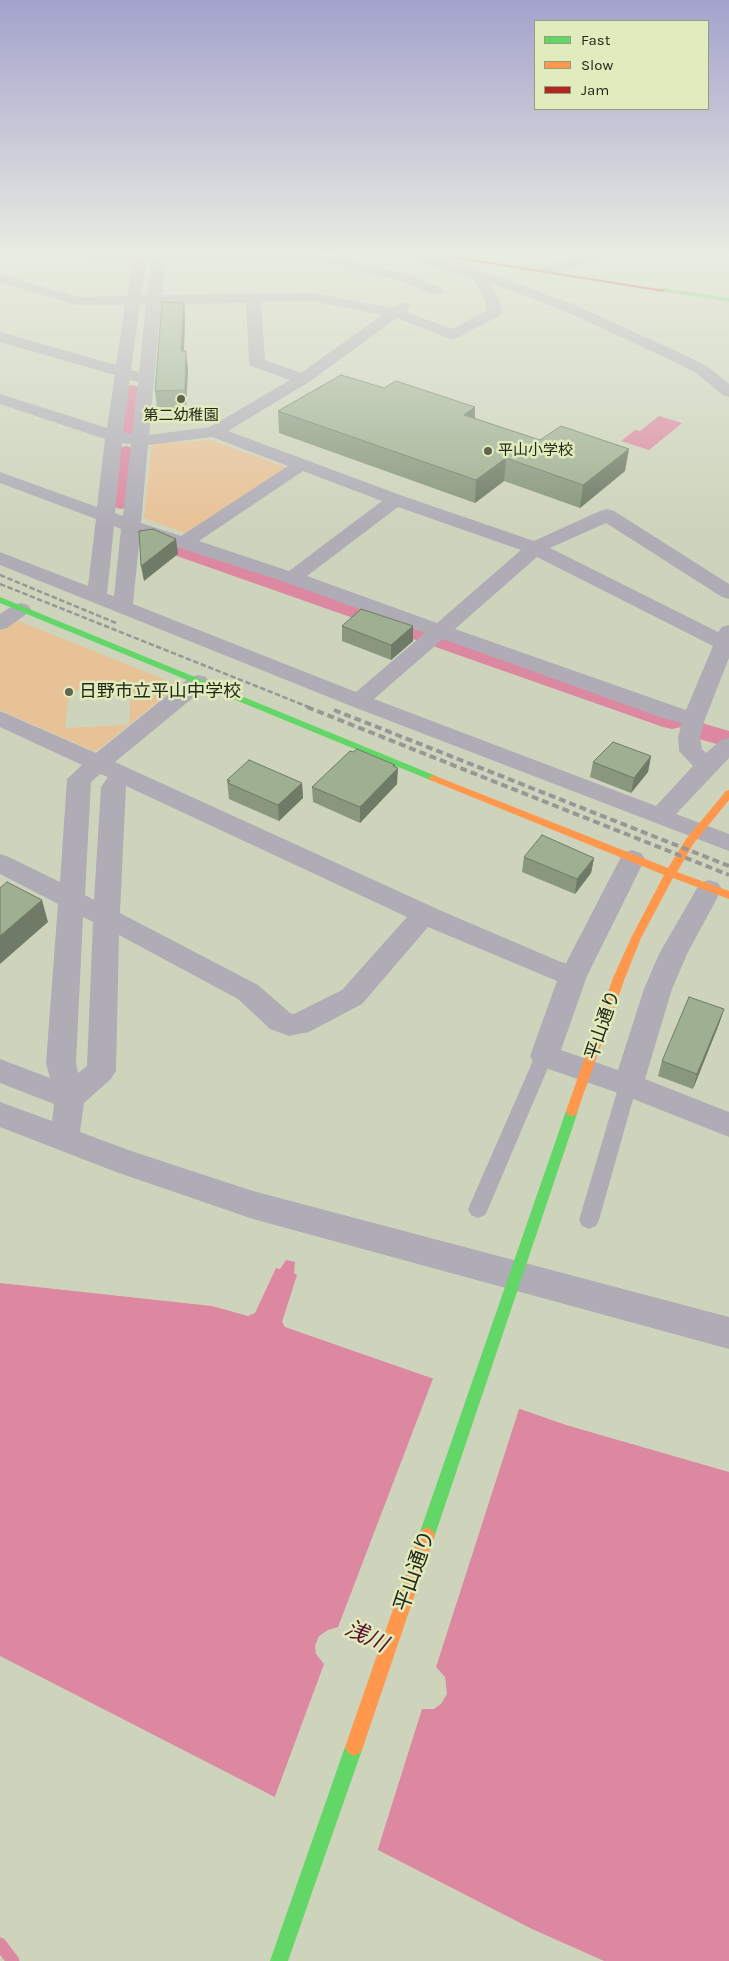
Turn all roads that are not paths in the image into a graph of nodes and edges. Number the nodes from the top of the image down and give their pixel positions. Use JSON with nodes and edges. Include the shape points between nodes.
{"nodes":[{"id":1,"x":27,"y":345,"type":"edge"},
{"id":2,"x":128,"y":345,"type":"edge"},
{"id":3,"x":149,"y":345,"type":"edge"},
{"id":4,"x":256,"y":345,"type":"edge"},
{"id":5,"x":352,"y":345,"type":"edge"},
{"id":6,"x":649,"y":345,"type":"edge"},
{"id":7,"x":125,"y":372,"type":"junction"},
{"id":8,"x":145,"y":380,"type":"junction"},
{"id":9,"x":303,"y":380,"type":"junction"},
{"id":10,"x":729,"y":392,"type":"edge"},
{"id":11,"x":0,"y":399,"type":"edge"},
{"id":12,"x":214,"y":432,"type":"junction"},
{"id":13,"x":114,"y":436,"type":"junction"},
{"id":14,"x":141,"y":441,"type":"junction"},
{"id":15,"x":302,"y":464,"type":"junction"},
{"id":16,"x":0,"y":477,"type":"edge"},
{"id":17,"x":396,"y":500,"type":"junction"},
{"id":18,"x":106,"y":517,"type":"junction"},
{"id":19,"x":132,"y":526,"type":"junction"},
{"id":20,"x":183,"y":543,"type":"junction"},
{"id":21,"x":535,"y":548,"type":"junction"},
{"id":22,"x":0,"y":558,"type":"edge"},
{"id":23,"x":292,"y":578,"type":"junction"},
{"id":24,"x":729,"y":593,"type":"edge"},
{"id":25,"x":97,"y":596,"type":"junction"},
{"id":26,"x":0,"y":600,"type":"edge"},
{"id":27,"x":122,"y":606,"type":"junction"},
{"id":28,"x":21,"y":609,"type":"junction"},
{"id":29,"x":0,"y":624,"type":"edge"},
{"id":30,"x":442,"y":630,"type":"junction"},
{"id":31,"x":726,"y":637,"type":"edge"},
{"id":32,"x":198,"y":682,"type":"junction"},
{"id":33,"x":359,"y":701,"type":"junction"},
{"id":34,"x":0,"y":718,"type":"edge"},
{"id":35,"x":694,"y":719,"type":"junction"},
{"id":36,"x":729,"y":745,"type":"edge"},
{"id":37,"x":98,"y":764,"type":"junction"},
{"id":38,"x":706,"y":766,"type":"junction"},
{"id":39,"x":122,"y":775,"type":"junction"},
{"id":40,"x":729,"y":788,"type":"edge"},
{"id":41,"x":729,"y":793,"type":"edge"},
{"id":42,"x":660,"y":816,"type":"junction"},
{"id":43,"x":698,"y":823,"type":"dead end"},
{"id":44,"x":729,"y":843,"type":"edge"},
{"id":45,"x":632,"y":859,"type":"junction"},
{"id":46,"x":0,"y":863,"type":"edge"},
{"id":47,"x":660,"y":882,"type":"dead end"},
{"id":48,"x":719,"y":892,"type":"edge"},
{"id":49,"x":72,"y":900,"type":"junction"},
{"id":50,"x":424,"y":914,"type":"junction"},
{"id":51,"x":107,"y":919,"type":"junction"},
{"id":52,"x":574,"y":976,"type":"junction"},
{"id":53,"x":544,"y":1056,"type":"junction"},
{"id":54,"x":578,"y":1067,"type":"junction"},
{"id":55,"x":0,"y":1071,"type":"edge"},
{"id":56,"x":628,"y":1085,"type":"junction"},
{"id":57,"x":70,"y":1098,"type":"junction"},
{"id":58,"x":0,"y":1114,"type":"edge"},
{"id":59,"x":729,"y":1125,"type":"edge"},
{"id":60,"x":64,"y":1140,"type":"junction"},
{"id":61,"x":478,"y":1209,"type":"dead end"},
{"id":62,"x":589,"y":1220,"type":"dead end"},
{"id":63,"x":514,"y":1285,"type":"junction"},
{"id":64,"x":729,"y":1333,"type":"edge"},
{"id":65,"x":279,"y":1961,"type":"edge"}],
"edges":[{"from":1,"to":7,"type":"street"},
{"from":2,"to":7,"type":"street"},
{"from":3,"to":8,"type":"street"},
{"from":4,"to":9,"type":"street","via":[[257,363]]},
{"from":5,"to":9,"type":"street"},
{"from":6,"to":10,"type":"street","via":[[702,370]]},
{"from":7,"to":8,"type":"street"},
{"from":7,"to":13,"type":"street"},
{"from":8,"to":14,"type":"street"},
{"from":9,"to":12,"type":"street"},
{"from":11,"to":13,"type":"street"},
{"from":12,"to":14,"type":"street"},
{"from":12,"to":15,"type":"street"},
{"from":13,"to":14,"type":"street"},
{"from":13,"to":18,"type":"street"},
{"from":14,"to":19,"type":"street"},
{"from":15,"to":17,"type":"street"},
{"from":15,"to":20,"type":"street"},
{"from":16,"to":18,"type":"street"},
{"from":17,"to":21,"type":"street"},
{"from":17,"to":23,"type":"street"},
{"from":18,"to":19,"type":"street"},
{"from":18,"to":25,"type":"street"},
{"from":19,"to":20,"type":"street"},
{"from":19,"to":27,"type":"street"},
{"from":20,"to":23,"type":"street"},
{"from":21,"to":24,"type":"street","via":[[607,515]]},
{"from":21,"to":30,"type":"street"},
{"from":21,"to":31,"type":"street"},
{"from":22,"to":25,"type":"street"},
{"from":23,"to":30,"type":"street"},
{"from":25,"to":27,"type":"street"},
{"from":26,"to":28,"type":"main road"},
{"from":27,"to":33,"type":"street"},
{"from":28,"to":29,"type":"street"},
{"from":28,"to":32,"type":"main road"},
{"from":30,"to":33,"type":"street"},
{"from":30,"to":35,"type":"street"},
{"from":31,"to":35,"type":"street"},
{"from":32,"to":37,"type":"street"},
{"from":32,"to":45,"type":"main road"},
{"from":33,"to":42,"type":"street"},
{"from":34,"to":37,"type":"street"},
{"from":35,"to":38,"type":"street","via":[[689,745]]},
{"from":36,"to":38,"type":"street"},
{"from":37,"to":39,"type":"street"},
{"from":37,"to":49,"type":"street","via":[[79,779]]},
{"from":38,"to":42,"type":"street"},
{"from":39,"to":50,"type":"street"},
{"from":39,"to":51,"type":"street","via":[[112,787]]},
{"from":40,"to":43,"type":"lane"},
{"from":41,"to":63,"type":"main road","name":"平山通り","via":[[690,840],[636,938],[616,987]]},
{"from":42,"to":44,"type":"street"},
{"from":45,"to":48,"type":"main road"},
{"from":45,"to":52,"type":"street"},
{"from":46,"to":49,"type":"street"},
{"from":47,"to":54,"type":"lane","via":[[630,937]]},
{"from":48,"to":56,"type":"street","via":[[673,954],[658,989]]},
{"from":49,"to":51,"type":"street"},
{"from":49,"to":57,"type":"street","via":[[61,1063]]},
{"from":50,"to":51,"type":"street","via":[[352,997],[299,1024],[289,1025],[280,1021],[248,992]]},
{"from":50,"to":52,"type":"street","via":[[550,969]]},
{"from":51,"to":57,"type":"street","via":[[101,1071]]},
{"from":52,"to":53,"type":"street"},
{"from":53,"to":54,"type":"street"},
{"from":53,"to":61,"type":"lane"},
{"from":54,"to":56,"type":"street"},
{"from":55,"to":57,"type":"street"},
{"from":56,"to":59,"type":"street"},
{"from":56,"to":62,"type":"lane"},
{"from":57,"to":60,"type":"street"},
{"from":58,"to":60,"type":"street"},
{"from":60,"to":63,"type":"street","via":[[235,1199]]},
{"from":63,"to":64,"type":"street"},
{"from":63,"to":65,"type":"main road","name":"平山通り"}]}
